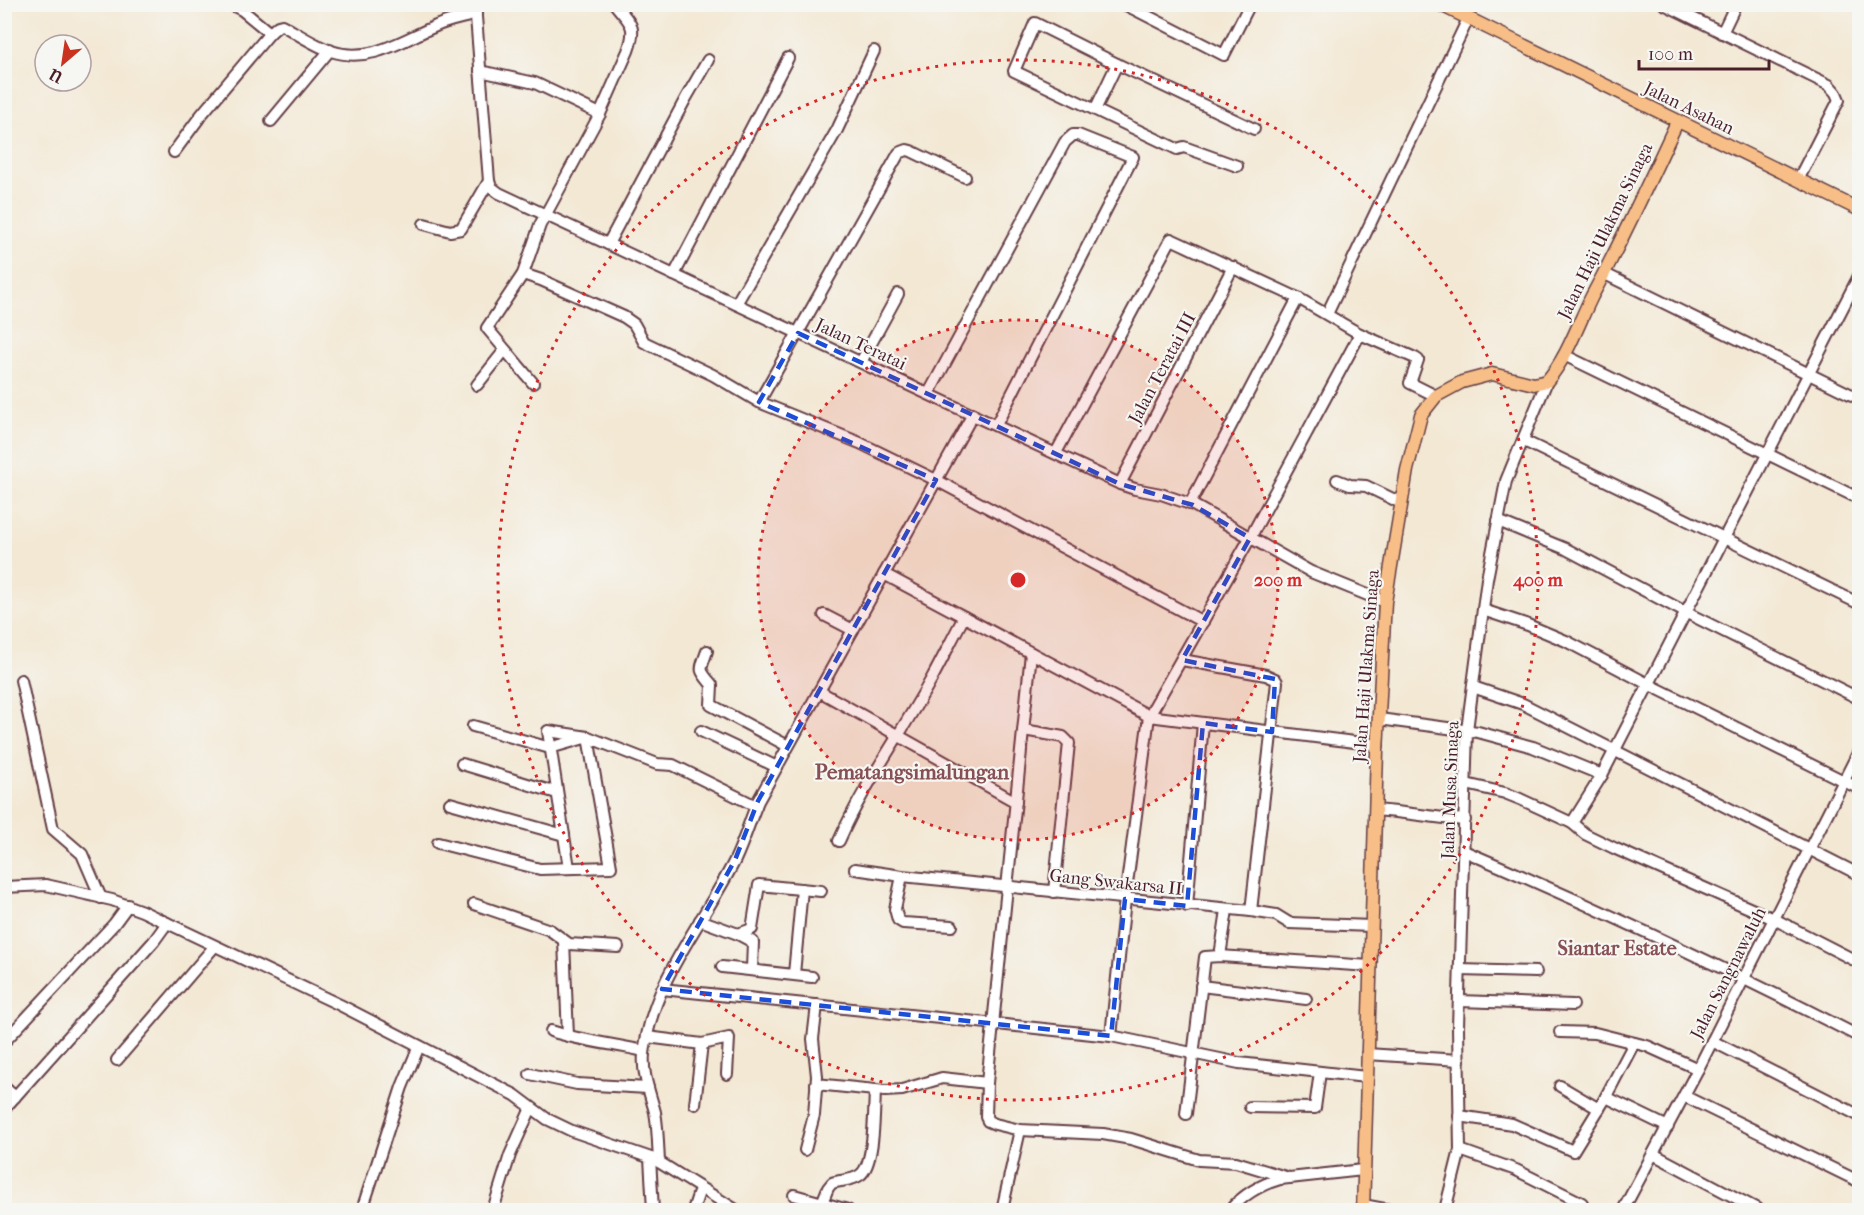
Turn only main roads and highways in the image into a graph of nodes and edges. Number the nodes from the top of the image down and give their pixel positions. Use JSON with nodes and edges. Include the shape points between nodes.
{"nodes":[{"id":1,"x":1439,"y":4,"type":"edge"},
{"id":2,"x":1453,"y":8,"type":"edge"},
{"id":3,"x":1677,"y":122,"type":"junction"},
{"id":4,"x":1860,"y":210,"type":"edge"},
{"id":5,"x":1363,"y":1208,"type":"edge"}],
"edges":[{"from":1,"to":2,"type":"main road","name":"Jalan Asahan"},
{"from":2,"to":3,"type":"main road","name":"Jalan Asahan"},
{"from":3,"to":4,"type":"main road","name":"Jalan Asahan"},
{"from":3,"to":5,"type":"main road","name":"Jalan Haji Ulakma Sinaga","via":[[1605,274],[1548,381],[1525,383],[1492,374],[1462,382],[1436,396],[1417,426],[1385,602]]}]}
